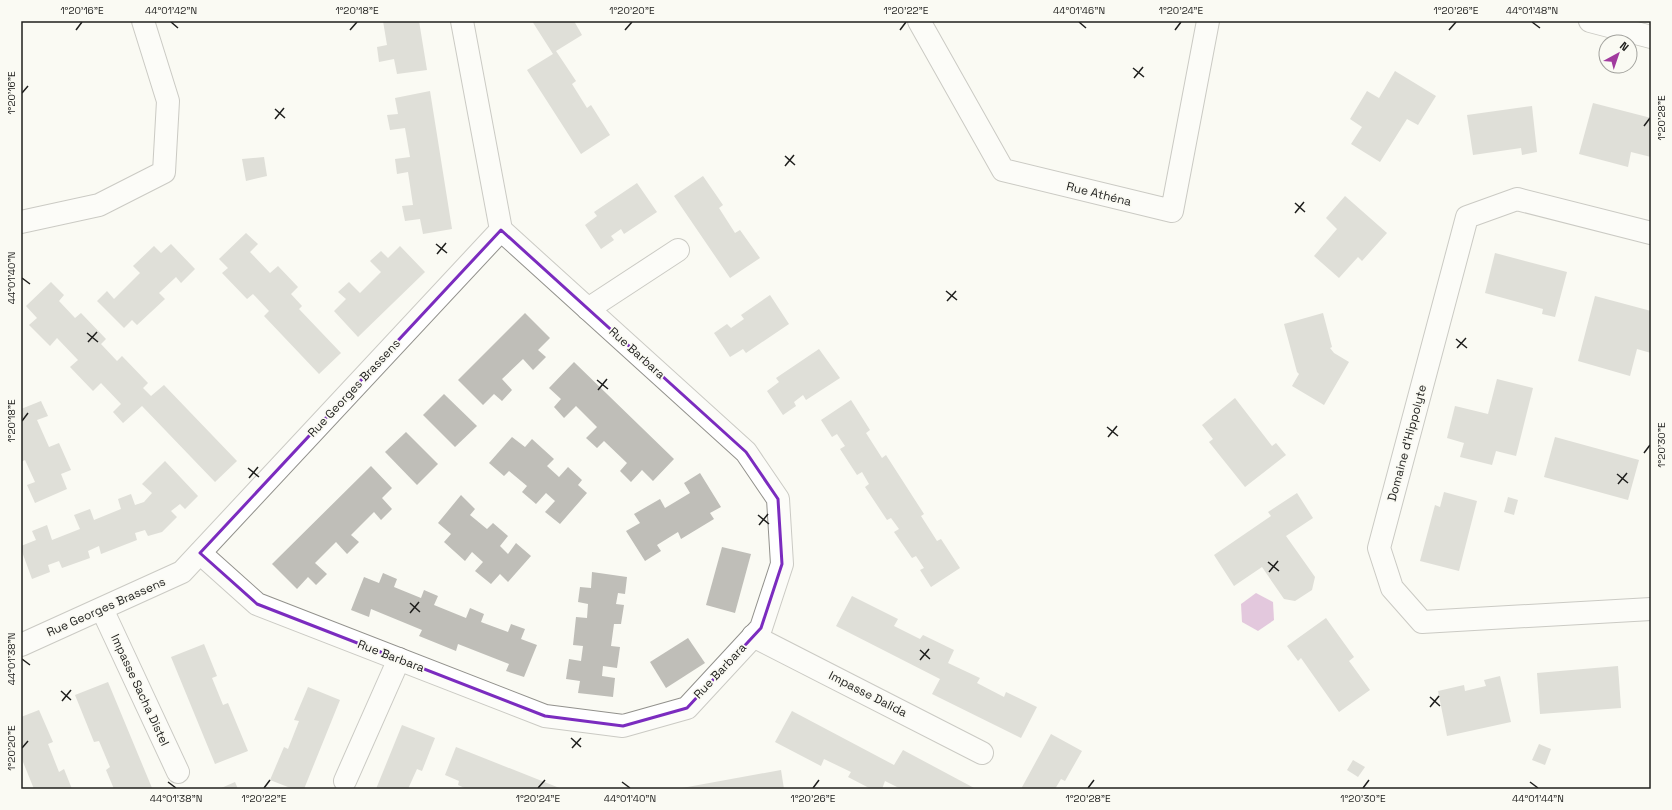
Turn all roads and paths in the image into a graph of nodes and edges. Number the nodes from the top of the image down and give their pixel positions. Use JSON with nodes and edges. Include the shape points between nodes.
{"nodes":[{"id":1,"x":143,"y":21,"type":"edge"},
{"id":2,"x":462,"y":21,"type":"edge"},
{"id":3,"x":919,"y":21,"type":"edge"},
{"id":4,"x":1208,"y":21,"type":"edge"},
{"id":5,"x":1590,"y":21,"type":"edge"},
{"id":6,"x":1651,"y":37,"type":"edge"},
{"id":7,"x":21,"y":222,"type":"edge"},
{"id":8,"x":501,"y":230,"type":"junction"},
{"id":9,"x":1651,"y":233,"type":"edge"},
{"id":10,"x":678,"y":250,"type":"dead end"},
{"id":11,"x":588,"y":309,"type":"junction"},
{"id":12,"x":200,"y":553,"type":"junction"},
{"id":13,"x":102,"y":609,"type":"junction"},
{"id":14,"x":1651,"y":609,"type":"edge"},
{"id":15,"x":752,"y":636,"type":"junction"},
{"id":16,"x":21,"y":645,"type":"edge"},
{"id":17,"x":399,"y":659,"type":"junction"},
{"id":18,"x":982,"y":753,"type":"dead end"},
{"id":19,"x":178,"y":772,"type":"dead end"},
{"id":20,"x":345,"y":781,"type":"dead end"}],
"edges":[{"from":1,"to":7,"type":"street","via":[[168,101],[164,172],[99,205]]},
{"from":2,"to":8,"type":"street"},
{"from":3,"to":4,"type":"street","name":"Rue Athéna","via":[[1003,170],[1172,212]]},
{"from":5,"to":6,"type":"street"},
{"from":8,"to":11,"type":"street","name":"Rue Barbara"},
{"from":8,"to":12,"type":"street","name":"Rue Georges Brassens"},
{"from":9,"to":14,"type":"street","name":"Domaine d'Hippolyte","via":[[1517,199],[1467,217],[1378,548],[1392,588],[1422,622]]},
{"from":10,"to":11,"type":"street"},
{"from":11,"to":15,"type":"street","name":"Rue Barbara","via":[[746,452],[778,500],[782,564],[761,628]]},
{"from":12,"to":13,"type":"street","name":"Rue Georges Brassens","via":[[182,572]]},
{"from":12,"to":17,"type":"street","name":"Rue Barbara","via":[[257,604]]},
{"from":13,"to":16,"type":"street","name":"Rue Georges Brassens"},
{"from":13,"to":19,"type":"street","name":"Impasse Sacha Distel"},
{"from":15,"to":17,"type":"street","name":"Rue Barbara","via":[[687,708],[623,726],[545,716]]},
{"from":15,"to":18,"type":"street","name":"Impasse Dalida"},
{"from":17,"to":20,"type":"street"}]}
